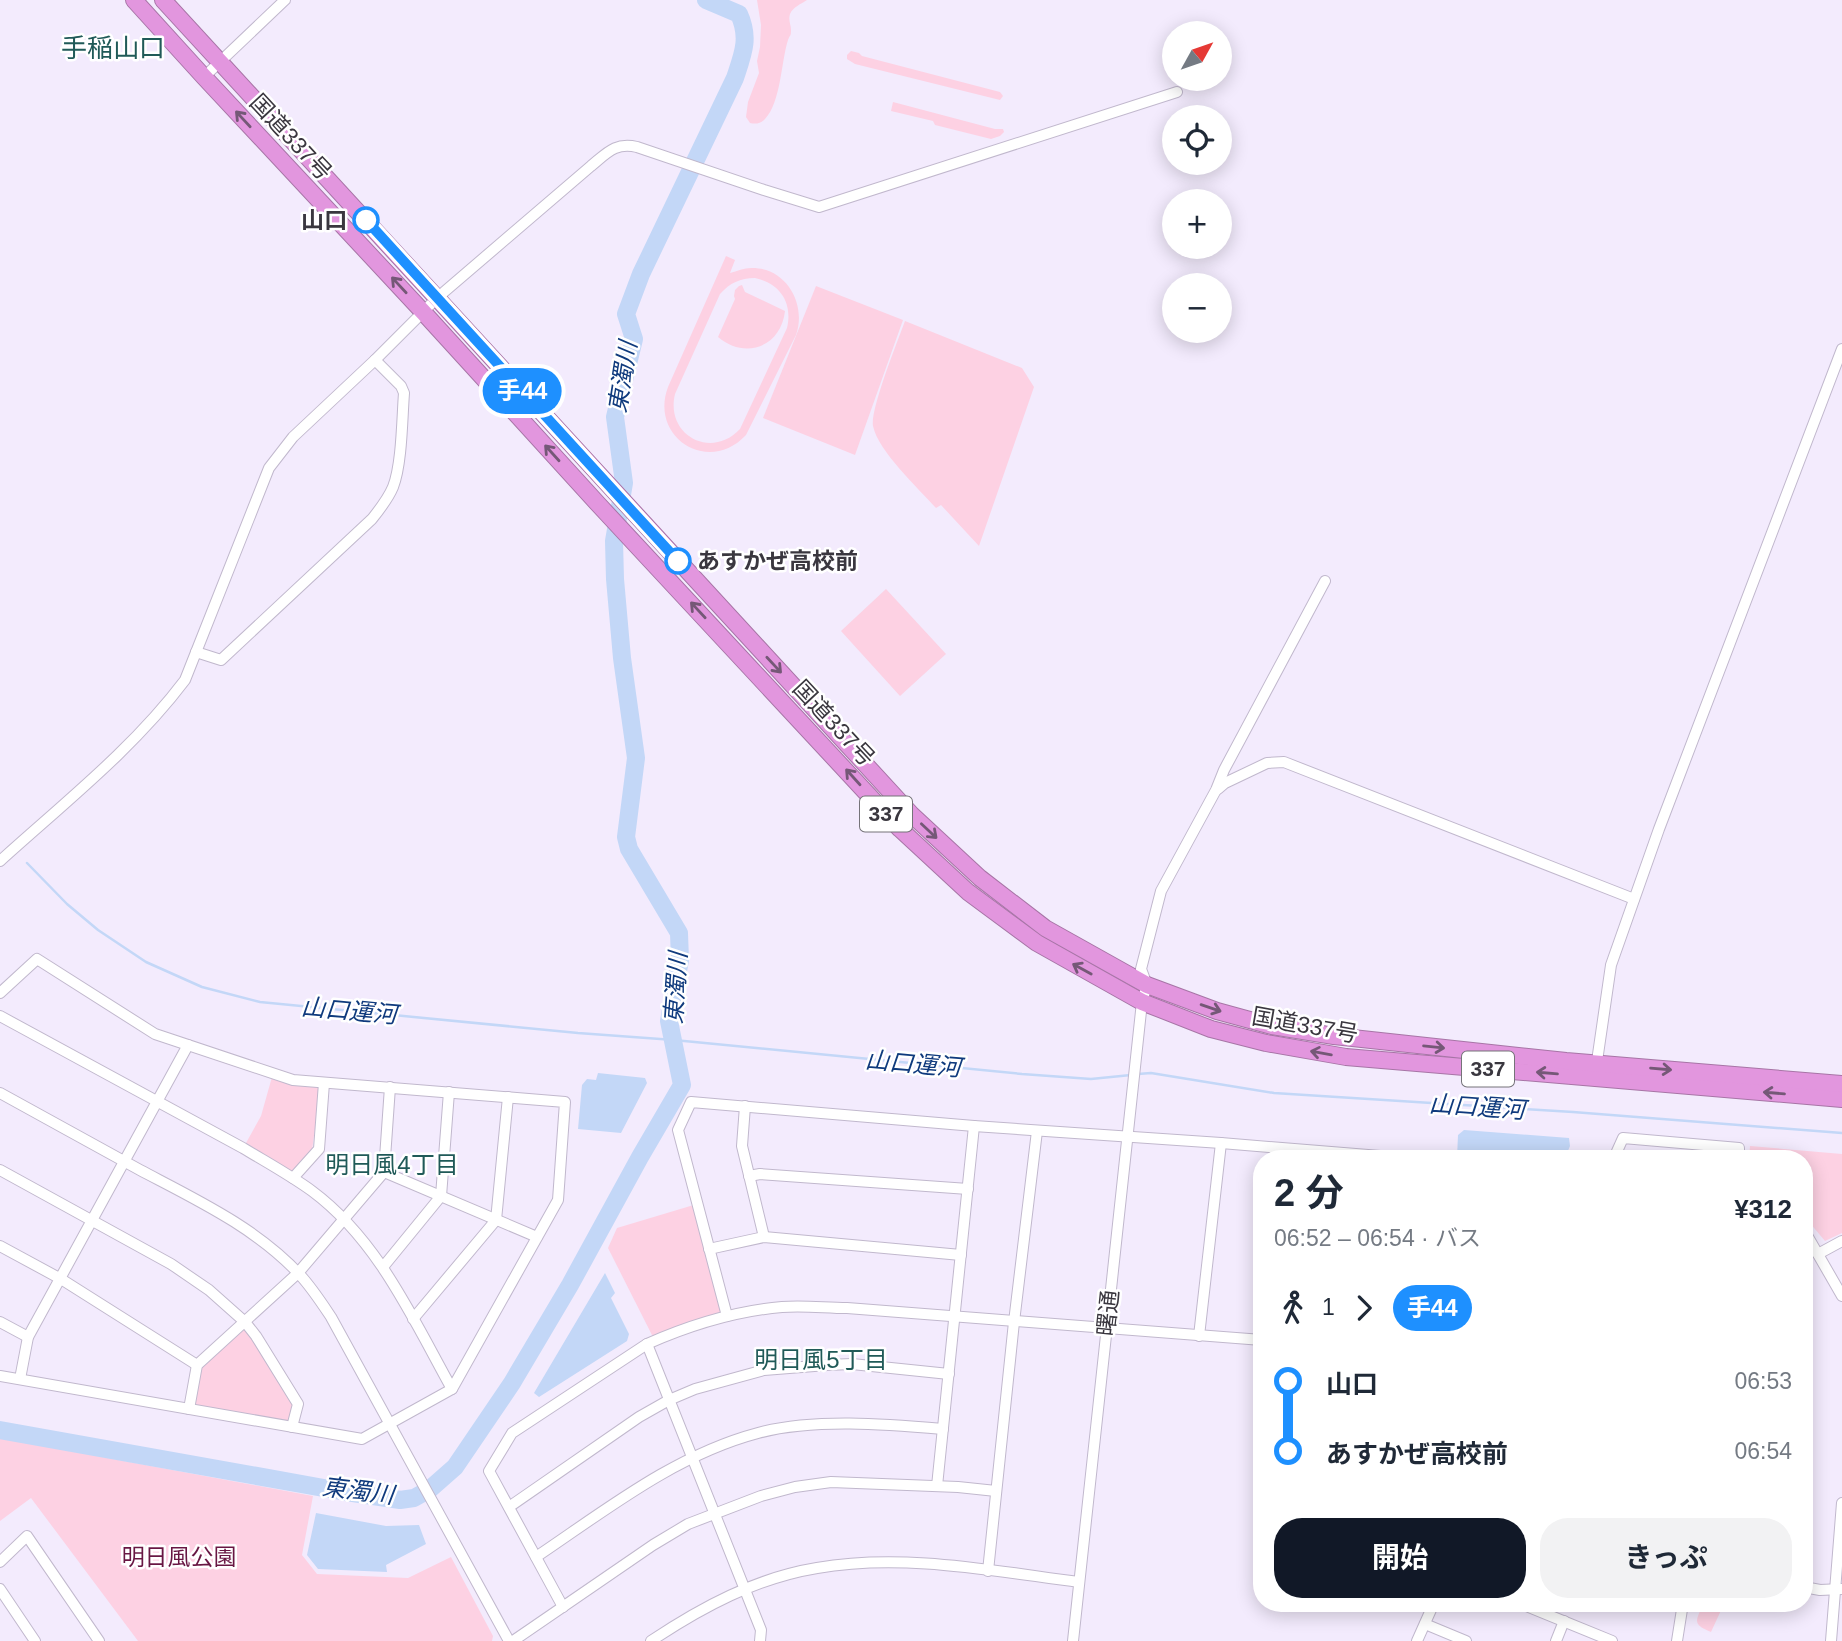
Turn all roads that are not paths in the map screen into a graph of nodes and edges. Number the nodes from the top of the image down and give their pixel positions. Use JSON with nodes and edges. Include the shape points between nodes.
{"nodes":[{"id":1,"x":134,"y":0,"type":"edge"},
{"id":2,"x":163,"y":0,"type":"edge"},
{"id":3,"x":285,"y":0,"type":"edge"},
{"id":4,"x":221,"y":62,"type":"junction"},
{"id":5,"x":204,"y":77,"type":"junction"},
{"id":6,"x":1177,"y":93,"type":"dead end"},
{"id":7,"x":437,"y":298,"type":"junction"},
{"id":8,"x":424,"y":313,"type":"junction"},
{"id":9,"x":1842,"y":349,"type":"edge"},
{"id":10,"x":375,"y":360,"type":"junction"},
{"id":11,"x":1325,"y":581,"type":"dead end"},
{"id":12,"x":197,"y":652,"type":"junction"},
{"id":13,"x":1216,"y":790,"type":"junction"},
{"id":14,"x":0,"y":861,"type":"edge"},
{"id":15,"x":1634,"y":900,"type":"junction"},
{"id":16,"x":1147,"y":985,"type":"junction"},
{"id":17,"x":0,"y":993,"type":"edge"},
{"id":18,"x":1142,"y":1002,"type":"junction"},
{"id":19,"x":0,"y":1016,"type":"edge"},
{"id":20,"x":188,"y":1045,"type":"junction"},
{"id":21,"x":1596,"y":1071,"type":"junction"},
{"id":22,"x":324,"y":1083,"type":"junction"},
{"id":23,"x":1842,"y":1084,"type":"edge"},
{"id":24,"x":390,"y":1087,"type":"junction"},
{"id":25,"x":449,"y":1092,"type":"junction"},
{"id":26,"x":0,"y":1093,"type":"edge"},
{"id":27,"x":508,"y":1097,"type":"junction"},
{"id":28,"x":1842,"y":1099,"type":"edge"},
{"id":29,"x":157,"y":1101,"type":"junction"},
{"id":30,"x":745,"y":1106,"type":"junction"},
{"id":31,"x":974,"y":1126,"type":"junction"},
{"id":32,"x":1037,"y":1131,"type":"junction"},
{"id":33,"x":1127,"y":1136,"type":"junction"},
{"id":34,"x":1221,"y":1143,"type":"junction"},
{"id":35,"x":1257,"y":1150,"type":"edge"},
{"id":36,"x":1618,"y":1150,"type":"edge"},
{"id":37,"x":1739,"y":1150,"type":"edge"},
{"id":38,"x":125,"y":1161,"type":"junction"},
{"id":39,"x":0,"y":1170,"type":"edge"},
{"id":40,"x":384,"y":1172,"type":"junction"},
{"id":41,"x":750,"y":1176,"type":"junction"},
{"id":42,"x":293,"y":1178,"type":"junction"},
{"id":43,"x":968,"y":1188,"type":"junction"},
{"id":44,"x":441,"y":1196,"type":"junction"},
{"id":45,"x":93,"y":1220,"type":"junction"},
{"id":46,"x":343,"y":1220,"type":"junction"},
{"id":47,"x":496,"y":1220,"type":"junction"},
{"id":48,"x":537,"y":1237,"type":"junction"},
{"id":49,"x":764,"y":1237,"type":"junction"},
{"id":50,"x":1842,"y":1241,"type":"edge"},
{"id":51,"x":1813,"y":1245,"type":"edge"},
{"id":52,"x":0,"y":1246,"type":"edge"},
{"id":53,"x":709,"y":1249,"type":"junction"},
{"id":54,"x":1818,"y":1254,"type":"junction"},
{"id":55,"x":961,"y":1255,"type":"junction"},
{"id":56,"x":383,"y":1267,"type":"junction"},
{"id":57,"x":299,"y":1273,"type":"junction"},
{"id":58,"x":61,"y":1279,"type":"junction"},
{"id":59,"x":1842,"y":1296,"type":"edge"},
{"id":60,"x":727,"y":1316,"type":"junction"},
{"id":61,"x":955,"y":1317,"type":"junction"},
{"id":62,"x":413,"y":1319,"type":"junction"},
{"id":63,"x":0,"y":1322,"type":"edge"},
{"id":64,"x":245,"y":1322,"type":"junction"},
{"id":65,"x":1014,"y":1322,"type":"junction"},
{"id":66,"x":1106,"y":1329,"type":"junction"},
{"id":67,"x":28,"y":1336,"type":"junction"},
{"id":68,"x":1199,"y":1336,"type":"junction"},
{"id":69,"x":1253,"y":1339,"type":"edge"},
{"id":70,"x":648,"y":1345,"type":"junction"},
{"id":71,"x":197,"y":1366,"type":"junction"},
{"id":72,"x":949,"y":1374,"type":"junction"},
{"id":73,"x":0,"y":1376,"type":"edge"},
{"id":74,"x":20,"y":1379,"type":"junction"},
{"id":75,"x":452,"y":1389,"type":"junction"},
{"id":76,"x":669,"y":1400,"type":"junction"},
{"id":77,"x":189,"y":1409,"type":"junction"},
{"id":78,"x":390,"y":1424,"type":"junction"},
{"id":79,"x":292,"y":1427,"type":"junction"},
{"id":80,"x":943,"y":1429,"type":"junction"},
{"id":81,"x":692,"y":1456,"type":"junction"},
{"id":82,"x":937,"y":1486,"type":"junction"},
{"id":83,"x":996,"y":1491,"type":"junction"},
{"id":84,"x":1842,"y":1503,"type":"edge"},
{"id":85,"x":509,"y":1507,"type":"junction"},
{"id":86,"x":715,"y":1513,"type":"junction"},
{"id":87,"x":536,"y":1557,"type":"junction"},
{"id":88,"x":0,"y":1562,"type":"edge"},
{"id":89,"x":988,"y":1571,"type":"junction"},
{"id":90,"x":1079,"y":1582,"type":"junction"},
{"id":91,"x":0,"y":1589,"type":"edge"},
{"id":92,"x":744,"y":1589,"type":"junction"},
{"id":93,"x":1813,"y":1589,"type":"edge"},
{"id":94,"x":1838,"y":1589,"type":"edge"},
{"id":95,"x":563,"y":1607,"type":"junction"},
{"id":96,"x":1430,"y":1612,"type":"edge"},
{"id":97,"x":1542,"y":1612,"type":"edge"},
{"id":98,"x":1682,"y":1612,"type":"edge"},
{"id":99,"x":1564,"y":1621,"type":"junction"},
{"id":100,"x":1425,"y":1624,"type":"junction"},
{"id":101,"x":35,"y":1641,"type":"edge"},
{"id":102,"x":99,"y":1641,"type":"edge"},
{"id":103,"x":511,"y":1641,"type":"edge"},
{"id":104,"x":651,"y":1641,"type":"edge"},
{"id":105,"x":760,"y":1641,"type":"edge"},
{"id":106,"x":1073,"y":1641,"type":"edge"},
{"id":107,"x":1417,"y":1641,"type":"edge"},
{"id":108,"x":1466,"y":1641,"type":"edge"},
{"id":109,"x":1556,"y":1641,"type":"edge"},
{"id":110,"x":1612,"y":1641,"type":"edge"},
{"id":111,"x":1677,"y":1641,"type":"edge"},
{"id":112,"x":1830,"y":1641,"type":"edge"}],
"edges":[{"from":1,"to":5,"type":"highway","name":"国道337号","number":"337"},
{"from":2,"to":4,"type":"highway","name":"国道337号","number":"337"},
{"from":3,"to":4,"type":"street"},
{"from":4,"to":5,"type":"street"},
{"from":4,"to":7,"type":"highway","name":"国道337号","number":"337"},
{"from":8,"to":5,"type":"highway","name":"国道337号","number":"337","one_way":true},
{"from":6,"to":7,"type":"street","via":[[824,206],[620,145]]},
{"from":7,"to":8,"type":"street"},
{"from":7,"to":16,"type":"highway","name":"国道337号","number":"337","one_way":true,"via":[[911,814],[970,869],[1045,928]]},
{"from":8,"to":10,"type":"street"},
{"from":18,"to":8,"type":"highway","name":"国道337号","number":"337","one_way":true,"via":[[1037,943],[968,892],[900,829]]},
{"from":9,"to":15,"type":"street"},
{"from":10,"to":12,"type":"street","via":[[293,437],[269,468]]},
{"from":10,"to":12,"type":"street","via":[[404,393],[397,472],[381,508],[221,660]]},
{"from":11,"to":13,"type":"street","name":"曙通"},
{"from":12,"to":14,"type":"street","via":[[185,680],[134,740]]},
{"from":13,"to":15,"type":"street","via":[[1267,763],[1284,762]]},
{"from":13,"to":16,"type":"street","name":"曙通","via":[[1161,891],[1141,969]]},
{"from":15,"to":21,"type":"street","via":[[1611,965]]},
{"from":16,"to":18,"type":"street","name":"曙通"},
{"from":16,"to":21,"type":"highway","name":"国道337号","number":"337","one_way":true,"via":[[1272,1026]]},
{"from":17,"to":20,"type":"street","via":[[37,959],[155,1034]]},
{"from":21,"to":18,"type":"highway","name":"国道337号","number":"337","one_way":true,"via":[[1346,1057],[1233,1035]]},
{"from":18,"to":33,"type":"street","name":"曙通"},
{"from":19,"to":29,"type":"street"},
{"from":20,"to":22,"type":"street","via":[[293,1080]]},
{"from":20,"to":29,"type":"street"},
{"from":21,"to":23,"type":"highway","name":"国道337号","number":"337","one_way":true},
{"from":28,"to":21,"type":"highway","name":"国道337号","number":"337","one_way":true},
{"from":22,"to":24,"type":"street"},
{"from":22,"to":42,"type":"street","via":[[319,1149]]},
{"from":24,"to":25,"type":"street"},
{"from":24,"to":40,"type":"street"},
{"from":25,"to":27,"type":"street"},
{"from":25,"to":44,"type":"street"},
{"from":26,"to":38,"type":"street"},
{"from":27,"to":47,"type":"street"},
{"from":27,"to":48,"type":"street","via":[[565,1102],[558,1200]]},
{"from":29,"to":38,"type":"street"},
{"from":29,"to":42,"type":"street"},
{"from":30,"to":31,"type":"street"},
{"from":30,"to":41,"type":"street","via":[[742,1146]]},
{"from":30,"to":53,"type":"street","via":[[691,1102],[678,1130]]},
{"from":31,"to":32,"type":"street"},
{"from":31,"to":43,"type":"street"},
{"from":32,"to":33,"type":"street"},
{"from":32,"to":65,"type":"street"},
{"from":33,"to":34,"type":"street"},
{"from":33,"to":66,"type":"street","name":"曙通"},
{"from":34,"to":35,"type":"street"},
{"from":34,"to":68,"type":"street"},
{"from":36,"to":37,"type":"street","via":[[1623,1138]]},
{"from":38,"to":45,"type":"street"},
{"from":38,"to":57,"type":"street","via":[[243,1228]]},
{"from":39,"to":45,"type":"street"},
{"from":40,"to":44,"type":"street"},
{"from":40,"to":46,"type":"street"},
{"from":41,"to":43,"type":"street"},
{"from":41,"to":49,"type":"street"},
{"from":42,"to":46,"type":"street"},
{"from":43,"to":55,"type":"street"},
{"from":44,"to":47,"type":"street"},
{"from":44,"to":56,"type":"street"},
{"from":45,"to":58,"type":"street"},
{"from":45,"to":64,"type":"street","via":[[180,1270]]},
{"from":46,"to":56,"type":"street"},
{"from":46,"to":57,"type":"street"},
{"from":47,"to":48,"type":"street"},
{"from":47,"to":62,"type":"street"},
{"from":48,"to":75,"type":"street"},
{"from":49,"to":53,"type":"street"},
{"from":49,"to":55,"type":"street"},
{"from":50,"to":54,"type":"street"},
{"from":51,"to":54,"type":"street"},
{"from":52,"to":58,"type":"street"},
{"from":53,"to":60,"type":"street"},
{"from":54,"to":59,"type":"street"},
{"from":55,"to":61,"type":"street"},
{"from":56,"to":62,"type":"street"},
{"from":57,"to":64,"type":"street"},
{"from":57,"to":78,"type":"street","via":[[331,1317]]},
{"from":58,"to":67,"type":"street"},
{"from":58,"to":71,"type":"street"},
{"from":60,"to":61,"type":"street","via":[[785,1306]]},
{"from":60,"to":70,"type":"street"},
{"from":61,"to":65,"type":"street"},
{"from":61,"to":72,"type":"street"},
{"from":62,"to":75,"type":"street"},
{"from":63,"to":67,"type":"street"},
{"from":64,"to":71,"type":"street"},
{"from":64,"to":79,"type":"street","via":[[298,1404]]},
{"from":65,"to":66,"type":"street"},
{"from":65,"to":83,"type":"street"},
{"from":66,"to":68,"type":"street"},
{"from":66,"to":90,"type":"street","name":"曙通"},
{"from":67,"to":74,"type":"street"},
{"from":68,"to":69,"type":"street"},
{"from":70,"to":76,"type":"street"},
{"from":70,"to":85,"type":"street","via":[[512,1433],[489,1471]]},
{"from":71,"to":77,"type":"street"},
{"from":72,"to":76,"type":"street","via":[[852,1364],[764,1370]]},
{"from":72,"to":80,"type":"street"},
{"from":73,"to":74,"type":"street"},
{"from":74,"to":77,"type":"street"},
{"from":75,"to":78,"type":"street"},
{"from":76,"to":81,"type":"street"},
{"from":76,"to":85,"type":"street"},
{"from":77,"to":79,"type":"street"},
{"from":78,"to":79,"type":"street","via":[[362,1439]]},
{"from":78,"to":103,"type":"street"},
{"from":80,"to":81,"type":"street","via":[[862,1423],[790,1427]]},
{"from":80,"to":82,"type":"street"},
{"from":81,"to":86,"type":"street"},
{"from":81,"to":87,"type":"street"},
{"from":82,"to":83,"type":"street"},
{"from":82,"to":86,"type":"street","via":[[831,1482],[761,1496]]},
{"from":83,"to":89,"type":"street"},
{"from":84,"to":94,"type":"street"},
{"from":85,"to":87,"type":"street"},
{"from":86,"to":92,"type":"street"},
{"from":86,"to":95,"type":"street","via":[[653,1545]]},
{"from":87,"to":95,"type":"street"},
{"from":88,"to":102,"type":"street","via":[[27,1536]]},
{"from":89,"to":90,"type":"street"},
{"from":89,"to":92,"type":"street","via":[[929,1564],[851,1563],[793,1573]]},
{"from":90,"to":106,"type":"street","name":"曙通"},
{"from":91,"to":101,"type":"street"},
{"from":92,"to":104,"type":"street"},
{"from":92,"to":105,"type":"street","via":[[761,1630]]},
{"from":93,"to":94,"type":"street"},
{"from":94,"to":112,"type":"street"},
{"from":95,"to":103,"type":"street"},
{"from":96,"to":100,"type":"street"},
{"from":97,"to":99,"type":"street"},
{"from":98,"to":111,"type":"street"},
{"from":99,"to":109,"type":"street"},
{"from":99,"to":110,"type":"street"},
{"from":100,"to":107,"type":"street"},
{"from":100,"to":108,"type":"street"}]}
